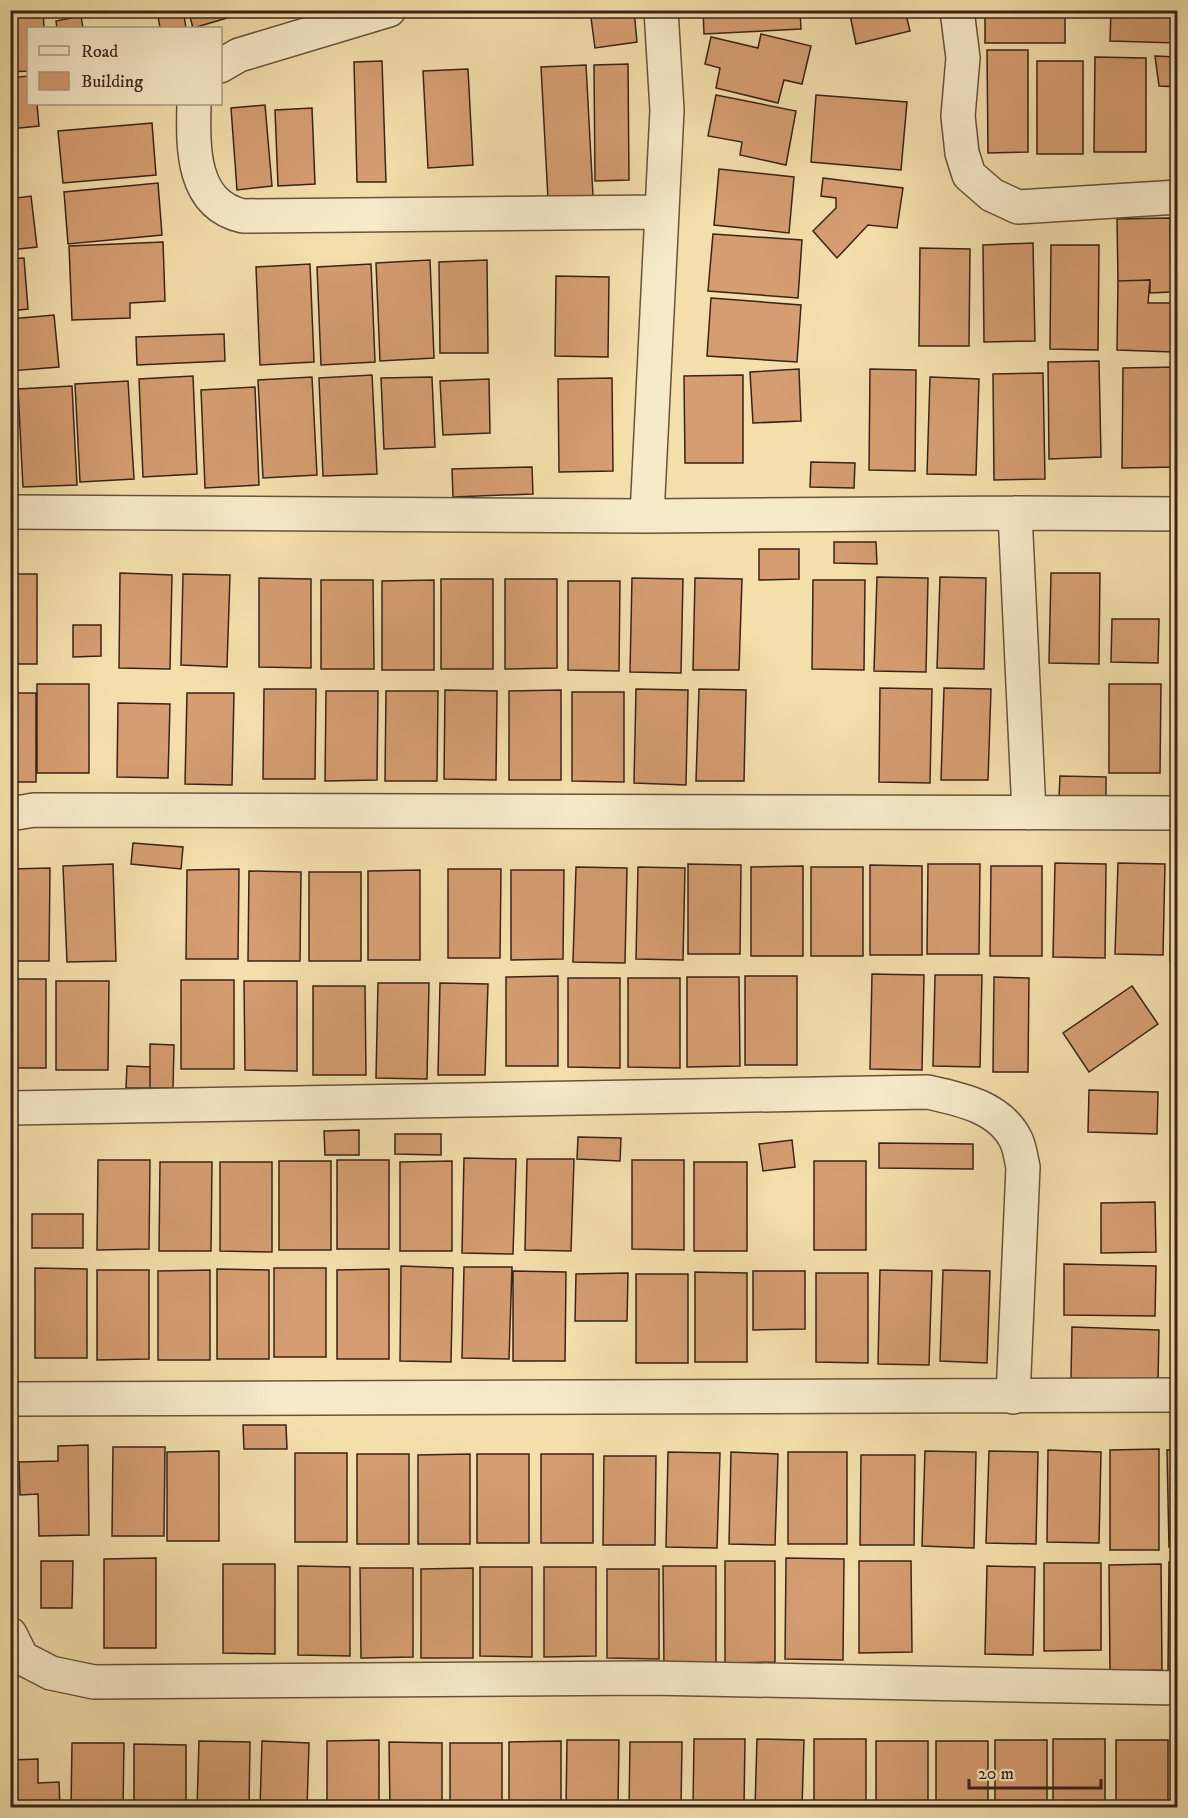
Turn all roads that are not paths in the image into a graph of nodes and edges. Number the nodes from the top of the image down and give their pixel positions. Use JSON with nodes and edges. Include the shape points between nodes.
{"nodes":[{"id":1,"x":389,"y":10,"type":"edge"},
{"id":2,"x":661,"y":10,"type":"edge"},
{"id":3,"x":957,"y":10,"type":"edge"},
{"id":4,"x":222,"y":65,"type":"edge"},
{"id":5,"x":194,"y":105,"type":"edge"},
{"id":6,"x":1178,"y":197,"type":"edge"},
{"id":7,"x":660,"y":212,"type":"junction"},
{"id":8,"x":10,"y":512,"type":"edge"},
{"id":9,"x":1015,"y":513,"type":"junction"},
{"id":10,"x":1178,"y":514,"type":"edge"},
{"id":11,"x":647,"y":516,"type":"junction"},
{"id":12,"x":1029,"y":813,"type":"junction"},
{"id":13,"x":1178,"y":813,"type":"edge"},
{"id":14,"x":10,"y":814,"type":"edge"},
{"id":15,"x":10,"y":1108,"type":"edge"},
{"id":16,"x":1178,"y":1395,"type":"edge"},
{"id":17,"x":1013,"y":1397,"type":"junction"},
{"id":18,"x":10,"y":1399,"type":"edge"},
{"id":19,"x":10,"y":1634,"type":"edge"},
{"id":20,"x":1178,"y":1688,"type":"edge"}],
"edges":[{"from":1,"to":4,"type":"street","via":[[239,55]]},
{"from":2,"to":7,"type":"street","via":[[667,110]]},
{"from":3,"to":6,"type":"street","via":[[963,58],[958,116],[962,153],[969,175],[992,195],[1018,207]]},
{"from":5,"to":7,"type":"street","via":[[201,183],[216,206],[243,216]]},
{"from":7,"to":11,"type":"street"},
{"from":8,"to":11,"type":"street"},
{"from":9,"to":10,"type":"street"},
{"from":9,"to":11,"type":"street"},
{"from":9,"to":12,"type":"street"},
{"from":12,"to":13,"type":"street"},
{"from":12,"to":14,"type":"street","via":[[34,810]]},
{"from":15,"to":17,"type":"street","via":[[928,1092],[964,1100],[998,1117],[1016,1140],[1023,1167]]},
{"from":16,"to":17,"type":"street"},
{"from":17,"to":18,"type":"street"},
{"from":19,"to":20,"type":"street","via":[[22,1658],[51,1673],[94,1682],[650,1678]]}]}
